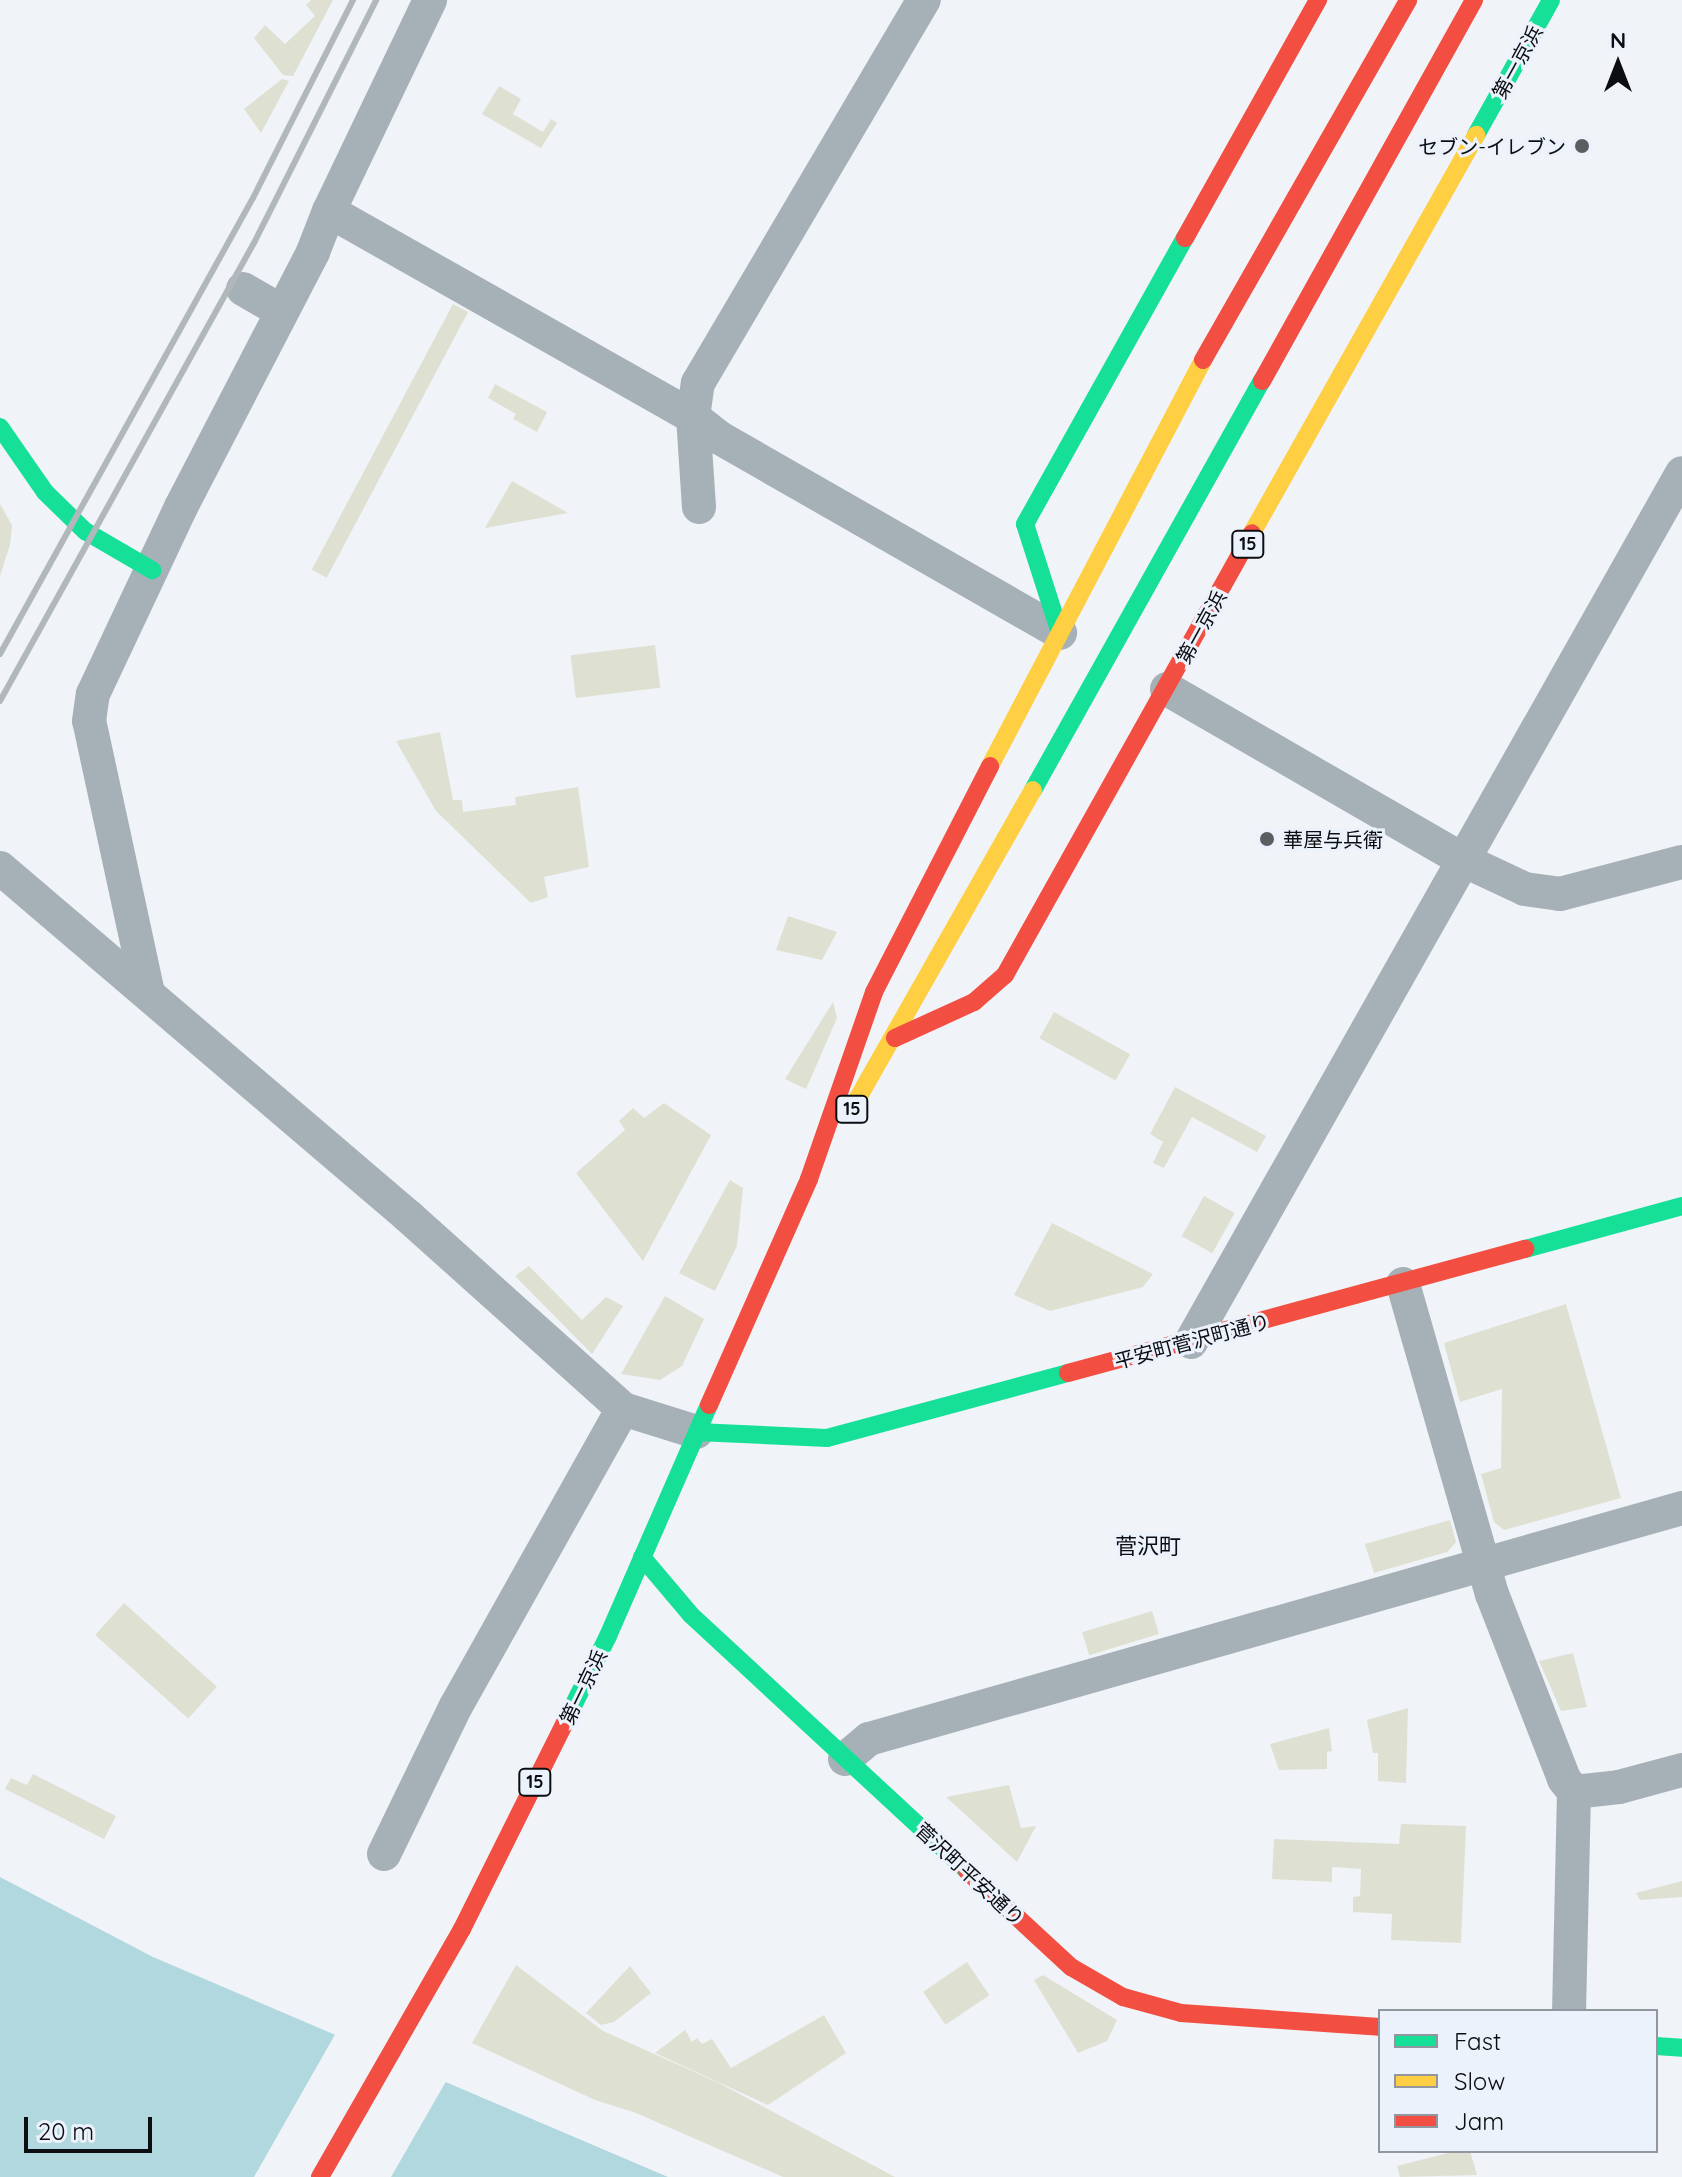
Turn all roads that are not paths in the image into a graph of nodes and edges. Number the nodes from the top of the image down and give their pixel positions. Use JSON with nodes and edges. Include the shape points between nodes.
{"nodes":[{"id":1,"x":430,"y":0,"type":"edge"},
{"id":2,"x":924,"y":0,"type":"edge"},
{"id":3,"x":1318,"y":0,"type":"edge"},
{"id":4,"x":1408,"y":0,"type":"edge"},
{"id":5,"x":1474,"y":0,"type":"edge"},
{"id":6,"x":1551,"y":0,"type":"edge"},
{"id":7,"x":329,"y":211,"type":"junction"},
{"id":8,"x":243,"y":289,"type":"dead end"},
{"id":9,"x":281,"y":311,"type":"junction"},
{"id":10,"x":693,"y":417,"type":"junction"},
{"id":11,"x":0,"y":427,"type":"edge"},
{"id":12,"x":1682,"y":473,"type":"edge"},
{"id":13,"x":699,"y":507,"type":"dead end"},
{"id":14,"x":152,"y":570,"type":"junction"},
{"id":15,"x":1060,"y":633,"type":"junction"},
{"id":16,"x":1167,"y":689,"type":"junction"},
{"id":17,"x":1463,"y":860,"type":"junction"},
{"id":18,"x":1682,"y":862,"type":"edge"},
{"id":19,"x":0,"y":868,"type":"edge"},
{"id":20,"x":148,"y":993,"type":"junction"},
{"id":21,"x":895,"y":1038,"type":"junction"},
{"id":22,"x":809,"y":1179,"type":"junction"},
{"id":23,"x":1682,"y":1206,"type":"edge"},
{"id":24,"x":1403,"y":1284,"type":"junction"},
{"id":25,"x":1191,"y":1342,"type":"junction"},
{"id":26,"x":623,"y":1409,"type":"junction"},
{"id":27,"x":697,"y":1432,"type":"junction"},
{"id":28,"x":1682,"y":1508,"type":"edge"},
{"id":29,"x":642,"y":1557,"type":"junction"},
{"id":30,"x":1483,"y":1563,"type":"junction"},
{"id":31,"x":845,"y":1759,"type":"junction"},
{"id":32,"x":1682,"y":1770,"type":"edge"},
{"id":33,"x":1574,"y":1792,"type":"junction"},
{"id":34,"x":384,"y":1854,"type":"dead end"},
{"id":35,"x":1569,"y":2009,"type":"edge"},
{"id":36,"x":1378,"y":2027,"type":"edge"},
{"id":37,"x":1658,"y":2046,"type":"edge"},
{"id":38,"x":1682,"y":2048,"type":"edge"},
{"id":39,"x":320,"y":2177,"type":"edge"}],
"edges":[{"from":1,"to":7,"type":"street"},
{"from":2,"to":10,"type":"street","via":[[698,383]]},
{"from":3,"to":15,"type":"main road","via":[[1025,524]]},
{"from":4,"to":15,"type":"main road","name":"第一京浜","number":"15","via":[[1168,420]]},
{"from":5,"to":21,"type":"main road","name":"第一京浜","number":"15"},
{"from":6,"to":16,"type":"main road","name":"第一京浜","number":"15"},
{"from":7,"to":9,"type":"street"},
{"from":7,"to":10,"type":"street"},
{"from":8,"to":9,"type":"street"},
{"from":9,"to":14,"type":"street"},
{"from":10,"to":13,"type":"street"},
{"from":10,"to":15,"type":"street","via":[[720,438]]},
{"from":11,"to":14,"type":"main road","via":[[45,492],[85,531]]},
{"from":12,"to":17,"type":"street"},
{"from":14,"to":20,"type":"street","via":[[93,694],[89,721]]},
{"from":15,"to":22,"type":"main road","name":"第一京浜","number":"15","via":[[874,992]]},
{"from":16,"to":17,"type":"street"},
{"from":16,"to":21,"type":"main road","name":"第一京浜","number":"15","via":[[1005,975],[974,1002]]},
{"from":17,"to":18,"type":"street","via":[[1525,889],[1560,894]]},
{"from":17,"to":25,"type":"street"},
{"from":19,"to":20,"type":"street"},
{"from":20,"to":26,"type":"street"},
{"from":21,"to":22,"type":"main road","name":"第一京浜","number":"15"},
{"from":22,"to":27,"type":"main road","name":"第一京浜","number":"15"},
{"from":23,"to":24,"type":"main road","name":"平安町菅沢町通り"},
{"from":24,"to":25,"type":"main road","name":"平安町菅沢町通り"},
{"from":24,"to":30,"type":"street"},
{"from":25,"to":27,"type":"main road","name":"平安町菅沢町通り","via":[[827,1438]]},
{"from":26,"to":27,"type":"street"},
{"from":26,"to":34,"type":"street","via":[[456,1706]]},
{"from":27,"to":29,"type":"main road","name":"第一京浜","number":"15"},
{"from":28,"to":30,"type":"street"},
{"from":29,"to":31,"type":"main road","name":"菅沢町平安通り","via":[[691,1615]]},
{"from":29,"to":39,"type":"main road","name":"第一京浜","number":"15","via":[[462,1929]]},
{"from":30,"to":31,"type":"street","via":[[869,1739]]},
{"from":30,"to":33,"type":"street","via":[[1564,1779]]},
{"from":31,"to":36,"type":"main road","name":"菅沢町平安通り","via":[[1071,1967],[1123,1997],[1181,2013]]},
{"from":32,"to":33,"type":"street","via":[[1619,1787]]},
{"from":33,"to":35,"type":"street"},
{"from":37,"to":38,"type":"main road"}]}
